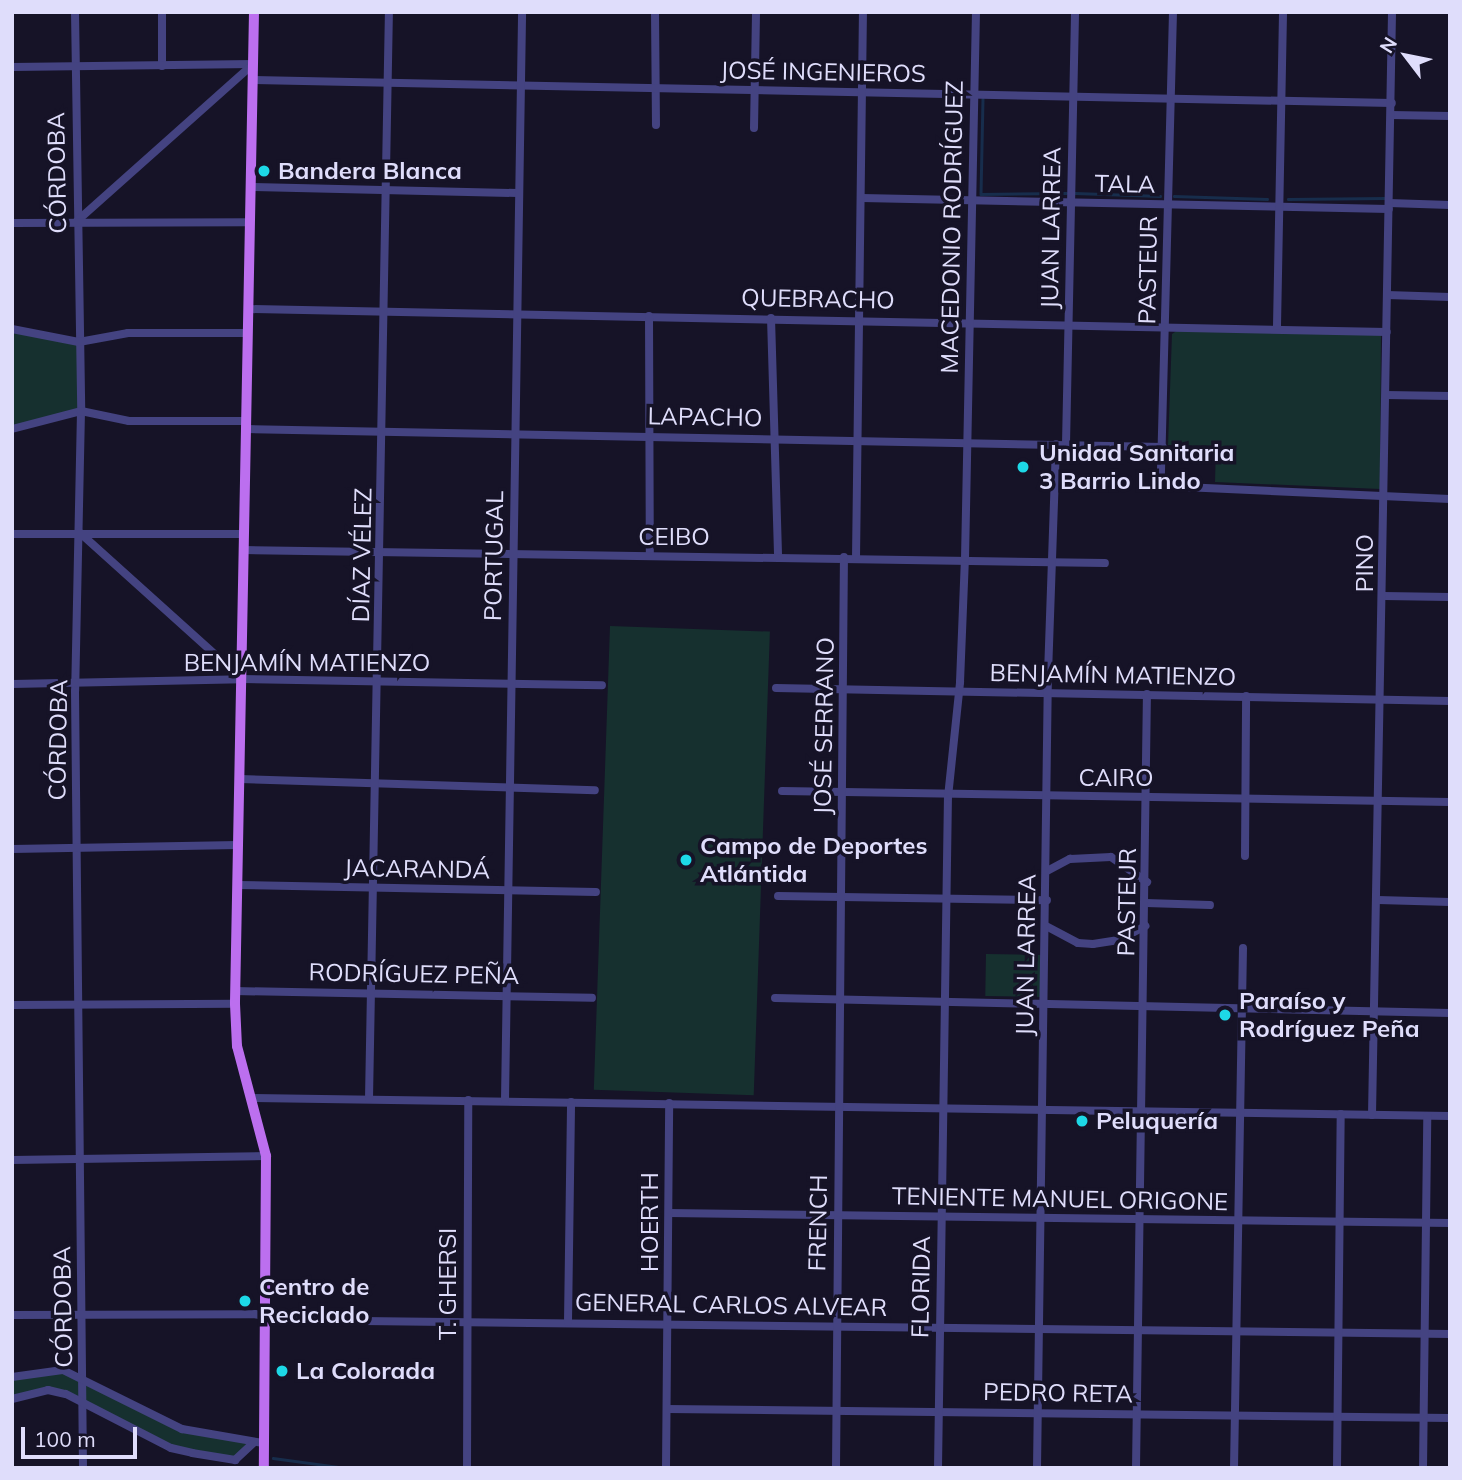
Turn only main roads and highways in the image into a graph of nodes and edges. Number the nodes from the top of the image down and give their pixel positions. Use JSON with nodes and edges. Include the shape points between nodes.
{"nodes":[{"id":1,"x":254,"y":12,"type":"edge"},
{"id":2,"x":264,"y":1468,"type":"edge"}],
"edges":[{"from":1,"to":2,"type":"main road","via":[[235,1004],[237,1046],[266,1156],[266,1317],[258,1443]]}]}
